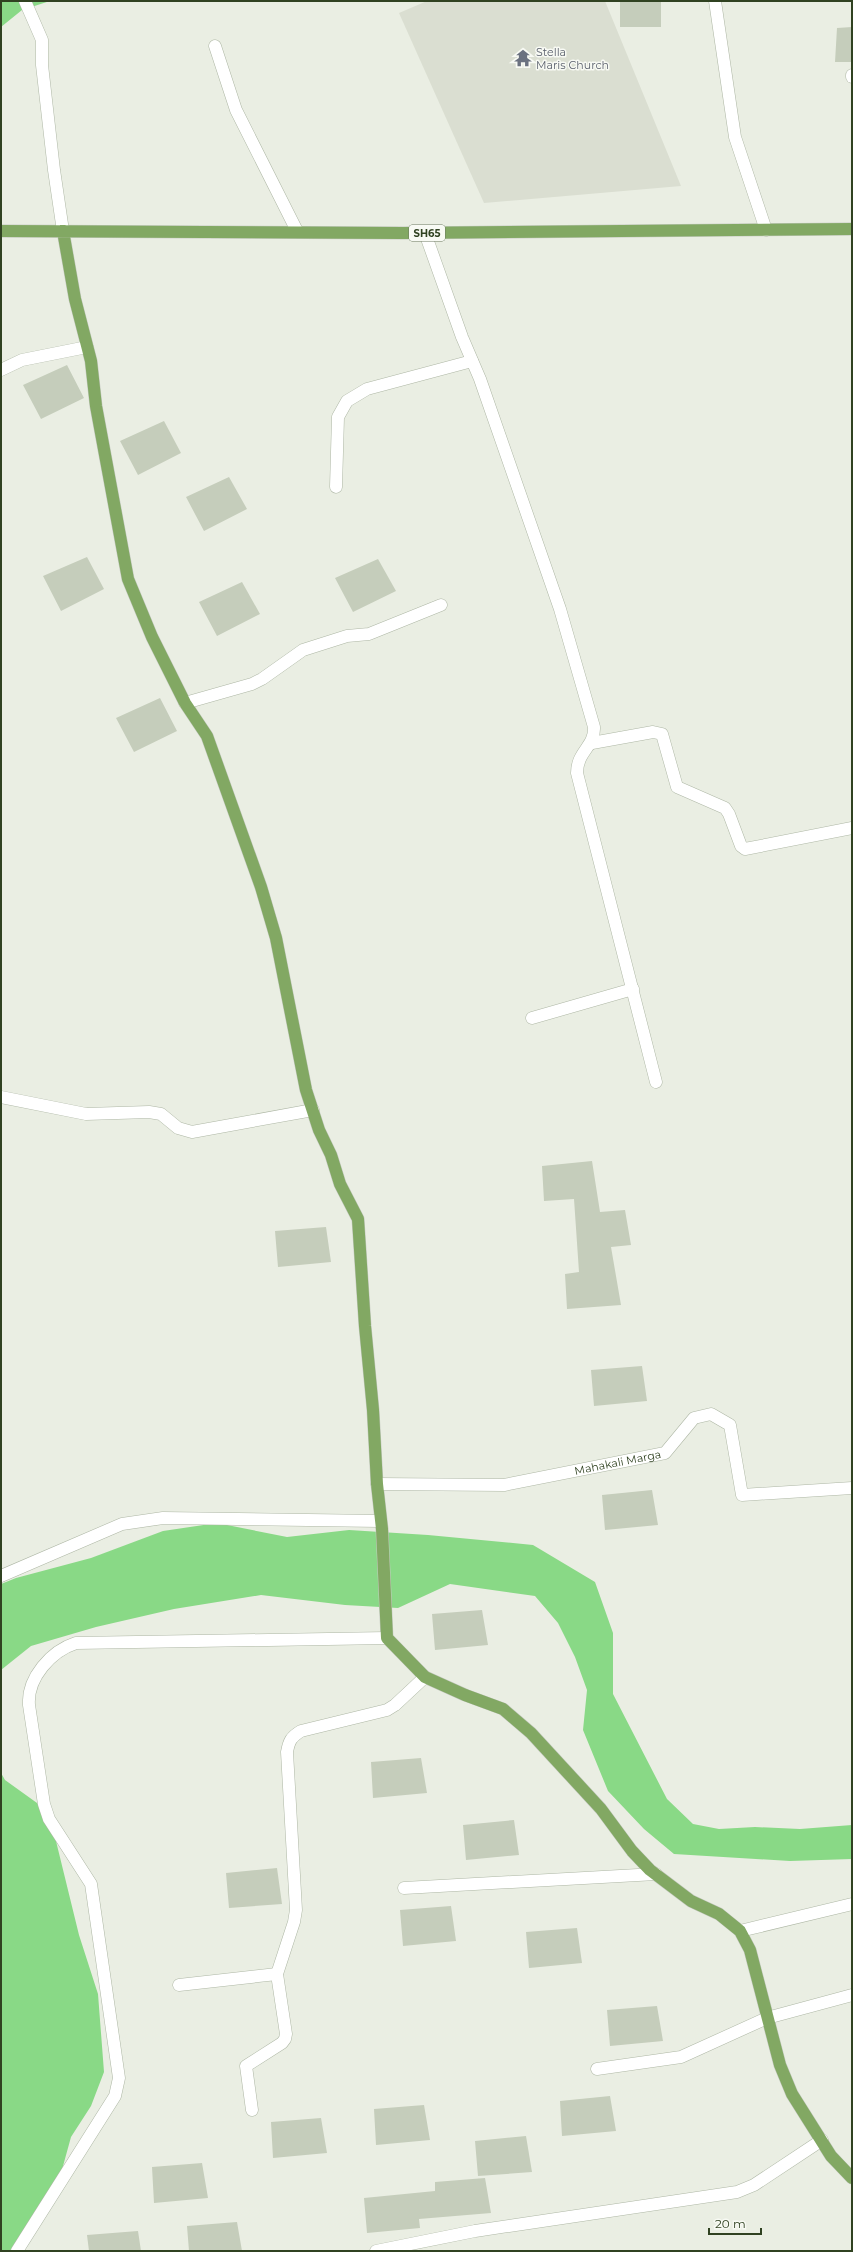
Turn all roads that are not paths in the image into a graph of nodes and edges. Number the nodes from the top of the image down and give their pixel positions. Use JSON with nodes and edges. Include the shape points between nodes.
{"nodes":[{"id":1,"x":26,"y":1,"type":"edge"},
{"id":2,"x":715,"y":1,"type":"edge"},
{"id":3,"x":215,"y":46,"type":"dead end"},
{"id":4,"x":852,"y":229,"type":"edge"},
{"id":5,"x":766,"y":230,"type":"junction"},
{"id":6,"x":1,"y":231,"type":"edge"},
{"id":7,"x":63,"y":231,"type":"junction"},
{"id":8,"x":297,"y":231,"type":"junction"},
{"id":9,"x":425,"y":233,"type":"junction"},
{"id":10,"x":87,"y":347,"type":"junction"},
{"id":11,"x":472,"y":361,"type":"junction"},
{"id":12,"x":1,"y":370,"type":"edge"},
{"id":13,"x":336,"y":488,"type":"dead end"},
{"id":14,"x":441,"y":605,"type":"dead end"},
{"id":15,"x":185,"y":703,"type":"junction"},
{"id":16,"x":592,"y":742,"type":"junction"},
{"id":17,"x":852,"y":828,"type":"edge"},
{"id":18,"x":633,"y":989,"type":"junction"},
{"id":19,"x":532,"y":1018,"type":"dead end"},
{"id":20,"x":656,"y":1082,"type":"dead end"},
{"id":21,"x":1,"y":1097,"type":"edge"},
{"id":22,"x":313,"y":1110,"type":"junction"},
{"id":23,"x":377,"y":1484,"type":"junction"},
{"id":24,"x":852,"y":1488,"type":"edge"},
{"id":25,"x":381,"y":1525,"type":"junction"},
{"id":26,"x":1,"y":1576,"type":"edge"},
{"id":27,"x":387,"y":1638,"type":"junction"},
{"id":28,"x":425,"y":1676,"type":"junction"},
{"id":29,"x":656,"y":1874,"type":"junction"},
{"id":30,"x":404,"y":1888,"type":"dead end"},
{"id":31,"x":852,"y":1904,"type":"edge"},
{"id":32,"x":740,"y":1932,"type":"junction"},
{"id":33,"x":277,"y":1974,"type":"junction"},
{"id":34,"x":179,"y":1985,"type":"dead end"},
{"id":35,"x":852,"y":1994,"type":"edge"},
{"id":36,"x":767,"y":2018,"type":"junction"},
{"id":37,"x":597,"y":2069,"type":"dead end"},
{"id":38,"x":252,"y":2110,"type":"dead end"},
{"id":39,"x":822,"y":2140,"type":"junction"},
{"id":40,"x":852,"y":2178,"type":"edge"},
{"id":41,"x":17,"y":2251,"type":"edge"},
{"id":42,"x":376,"y":2251,"type":"edge"}],
"edges":[{"from":1,"to":7,"type":"street","via":[[42,40],[42,65]]},
{"from":2,"to":5,"type":"street","via":[[735,137]]},
{"from":3,"to":8,"type":"street","via":[[236,110]]},
{"from":4,"to":5,"type":"main road","number":"SH65"},
{"from":5,"to":9,"type":"main road","number":"SH65"},
{"from":6,"to":7,"type":"main road","number":"SH65"},
{"from":7,"to":8,"type":"main road","number":"SH65"},
{"from":7,"to":10,"type":"main road","via":[[75,299]]},
{"from":8,"to":9,"type":"main road","number":"SH65"},
{"from":9,"to":11,"type":"street"},
{"from":10,"to":12,"type":"street","via":[[22,360]]},
{"from":10,"to":15,"type":"main road","via":[[128,579],[152,637]]},
{"from":11,"to":13,"type":"street","via":[[367,389],[347,401],[338,417]]},
{"from":11,"to":16,"type":"street","via":[[560,609],[594,727]]},
{"from":14,"to":15,"type":"street","via":[[369,634],[347,636],[303,650],[252,684]]},
{"from":15,"to":22,"type":"main road","via":[[207,736],[261,887],[276,938],[306,1090]]},
{"from":16,"to":17,"type":"street","via":[[653,732],[662,734],[677,787],[724,808],[729,814],[741,846],[745,849]]},
{"from":16,"to":18,"type":"street","via":[[580,755],[578,773]]},
{"from":18,"to":19,"type":"street"},
{"from":18,"to":20,"type":"street"},
{"from":21,"to":22,"type":"street","via":[[86,1114],[161,1114],[178,1128],[192,1132]]},
{"from":22,"to":23,"type":"main road","via":[[340,1184],[358,1219]]},
{"from":23,"to":24,"type":"street","name":"Mahakali Marga","via":[[504,1485],[665,1452],[694,1418],[711,1414],[730,1424],[742,1496]]},
{"from":23,"to":25,"type":"main road"},
{"from":25,"to":26,"type":"street","via":[[163,1518],[142,1520],[122,1524]]},
{"from":25,"to":27,"type":"main road"},
{"from":27,"to":28,"type":"main road"},
{"from":27,"to":41,"type":"street","via":[[76,1643],[62,1648],[32,1682],[28,1694],[29,1705],[45,1811],[87,1877],[93,1891],[119,2078],[115,2096]]},
{"from":28,"to":29,"type":"main road","via":[[503,1709],[531,1733],[601,1809],[632,1851]]},
{"from":28,"to":33,"type":"street","via":[[387,1710],[301,1731],[288,1742],[296,1910]]},
{"from":29,"to":30,"type":"street"},
{"from":29,"to":32,"type":"main road","via":[[691,1901],[719,1914]]},
{"from":31,"to":32,"type":"street"},
{"from":32,"to":36,"type":"main road","via":[[750,1950]]},
{"from":33,"to":34,"type":"street"},
{"from":33,"to":38,"type":"street","via":[[285,2039],[246,2066]]},
{"from":35,"to":36,"type":"street"},
{"from":36,"to":37,"type":"street","via":[[681,2058]]},
{"from":36,"to":39,"type":"main road","via":[[780,2065],[792,2094]]},
{"from":39,"to":40,"type":"main road","via":[[831,2156]]},
{"from":39,"to":42,"type":"street","via":[[754,2185],[737,2192],[475,2231]]}]}
